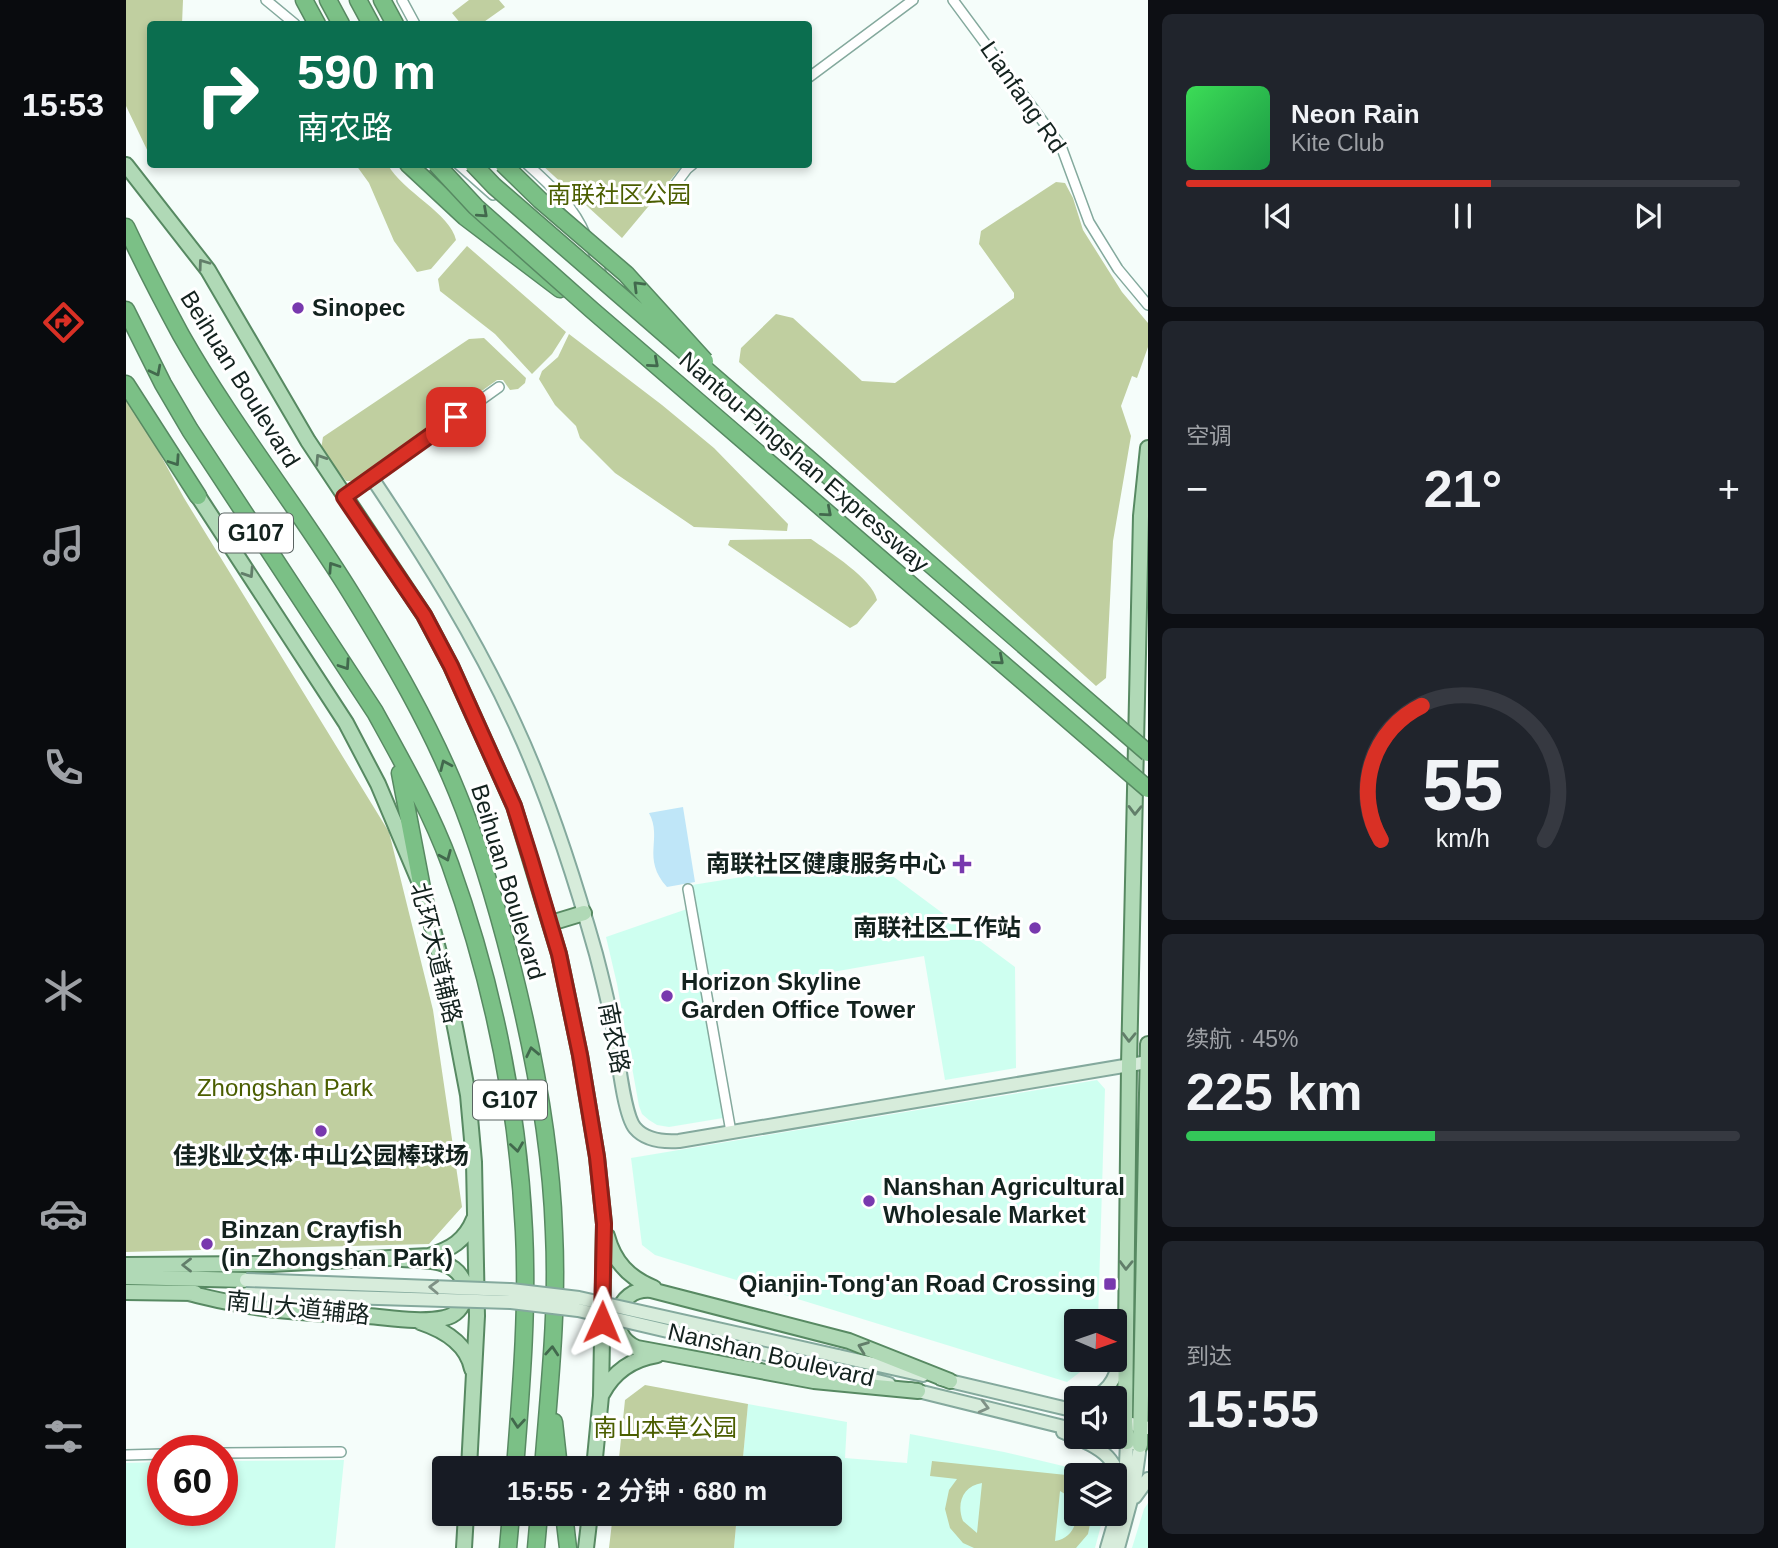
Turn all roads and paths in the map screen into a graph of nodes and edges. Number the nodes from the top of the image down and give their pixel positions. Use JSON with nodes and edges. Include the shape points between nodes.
{"nodes":[{"id":1,"x":266,"y":0,"type":"edge"},
{"id":2,"x":304,"y":0,"type":"edge"},
{"id":3,"x":328,"y":0,"type":"edge"},
{"id":4,"x":359,"y":0,"type":"edge"},
{"id":5,"x":382,"y":0,"type":"edge"},
{"id":6,"x":402,"y":0,"type":"edge"},
{"id":7,"x":913,"y":0,"type":"edge"},
{"id":8,"x":953,"y":0,"type":"edge"},
{"id":9,"x":899,"y":4,"type":"edge"},
{"id":10,"x":291,"y":21,"type":"edge"},
{"id":11,"x":315,"y":21,"type":"edge"},
{"id":12,"x":339,"y":21,"type":"edge"},
{"id":13,"x":370,"y":21,"type":"edge"},
{"id":14,"x":393,"y":21,"type":"edge"},
{"id":15,"x":413,"y":21,"type":"edge"},
{"id":16,"x":812,"y":75,"type":"edge"},
{"id":17,"x":126,"y":165,"type":"edge"},
{"id":18,"x":412,"y":168,"type":"edge"},
{"id":19,"x":440,"y":168,"type":"edge"},
{"id":20,"x":462,"y":168,"type":"edge"},
{"id":21,"x":477,"y":168,"type":"edge"},
{"id":22,"x":507,"y":168,"type":"edge"},
{"id":23,"x":531,"y":168,"type":"edge"},
{"id":24,"x":688,"y":168,"type":"edge"},
{"id":25,"x":666,"y":197,"type":"dead end"},
{"id":26,"x":126,"y":227,"type":"edge"},
{"id":27,"x":610,"y":296,"type":"junction"},
{"id":28,"x":1148,"y":305,"type":"edge"},
{"id":29,"x":126,"y":310,"type":"edge"},
{"id":30,"x":592,"y":310,"type":"junction"},
{"id":31,"x":126,"y":384,"type":"edge"},
{"id":32,"x":499,"y":387,"type":"dead end"},
{"id":33,"x":731,"y":393,"type":"junction"},
{"id":34,"x":1148,"y":448,"type":"edge"},
{"id":35,"x":372,"y":478,"type":"junction"},
{"id":36,"x":198,"y":496,"type":"joint"},
{"id":37,"x":344,"y":497,"type":"junction"},
{"id":38,"x":1079,"y":696,"type":"dead end"},
{"id":39,"x":396,"y":750,"type":"junction"},
{"id":40,"x":1148,"y":753,"type":"edge"},
{"id":41,"x":1148,"y":789,"type":"edge"},
{"id":42,"x":422,"y":888,"type":"junction"},
{"id":43,"x":688,"y":889,"type":"dead end"},
{"id":44,"x":584,"y":914,"type":"junction"},
{"id":45,"x":551,"y":923,"type":"junction"},
{"id":46,"x":1148,"y":1044,"type":"edge"},
{"id":47,"x":1148,"y":1062,"type":"edge"},
{"id":48,"x":1129,"y":1065,"type":"junction"},
{"id":49,"x":731,"y":1132,"type":"junction"},
{"id":50,"x":476,"y":1215,"type":"junction"},
{"id":51,"x":604,"y":1224,"type":"junction"},
{"id":52,"x":402,"y":1259,"type":"junction"},
{"id":53,"x":126,"y":1265,"type":"edge"},
{"id":54,"x":126,"y":1278,"type":"edge"},
{"id":55,"x":188,"y":1286,"type":"junction"},
{"id":56,"x":246,"y":1287,"type":"junction"},
{"id":57,"x":126,"y":1292,"type":"edge"},
{"id":58,"x":676,"y":1295,"type":"junction"},
{"id":59,"x":1125,"y":1309,"type":"edge"},
{"id":60,"x":409,"y":1319,"type":"junction"},
{"id":61,"x":676,"y":1356,"type":"junction"},
{"id":62,"x":1143,"y":1374,"type":"junction"},
{"id":63,"x":950,"y":1381,"type":"junction"},
{"id":64,"x":550,"y":1385,"type":"junction"},
{"id":65,"x":474,"y":1388,"type":"junction"},
{"id":66,"x":1148,"y":1390,"type":"edge"},
{"id":67,"x":918,"y":1391,"type":"junction"},
{"id":68,"x":601,"y":1396,"type":"junction"},
{"id":69,"x":1034,"y":1401,"type":"junction"},
{"id":70,"x":1064,"y":1401,"type":"edge"},
{"id":71,"x":1064,"y":1408,"type":"edge"},
{"id":72,"x":1034,"y":1419,"type":"junction"},
{"id":73,"x":1127,"y":1423,"type":"edge"},
{"id":74,"x":1064,"y":1427,"type":"edge"},
{"id":75,"x":1145,"y":1427,"type":"edge"},
{"id":76,"x":1127,"y":1430,"type":"edge"},
{"id":77,"x":1138,"y":1445,"type":"edge"},
{"id":78,"x":341,"y":1452,"type":"dead end"},
{"id":79,"x":238,"y":1453,"type":"edge"},
{"id":80,"x":147,"y":1454,"type":"edge"},
{"id":81,"x":126,"y":1455,"type":"edge"},
{"id":82,"x":470,"y":1456,"type":"edge"},
{"id":83,"x":516,"y":1456,"type":"edge"},
{"id":84,"x":544,"y":1456,"type":"edge"},
{"id":85,"x":558,"y":1456,"type":"edge"},
{"id":86,"x":595,"y":1456,"type":"edge"},
{"id":87,"x":1112,"y":1463,"type":"edge"},
{"id":88,"x":1148,"y":1479,"type":"edge"},
{"id":89,"x":1127,"y":1493,"type":"edge"},
{"id":90,"x":1127,"y":1500,"type":"edge"},
{"id":91,"x":465,"y":1526,"type":"edge"},
{"id":92,"x":510,"y":1526,"type":"edge"},
{"id":93,"x":538,"y":1526,"type":"edge"},
{"id":94,"x":565,"y":1526,"type":"edge"},
{"id":95,"x":589,"y":1526,"type":"edge"},
{"id":96,"x":1116,"y":1526,"type":"edge"},
{"id":97,"x":1121,"y":1526,"type":"edge"},
{"id":98,"x":464,"y":1548,"type":"edge"},
{"id":99,"x":508,"y":1548,"type":"edge"},
{"id":100,"x":536,"y":1548,"type":"edge"},
{"id":101,"x":568,"y":1548,"type":"edge"},
{"id":102,"x":586,"y":1548,"type":"edge"},
{"id":103,"x":1107,"y":1548,"type":"edge"},
{"id":104,"x":1118,"y":1548,"type":"edge"}],
"edges":[{"from":1,"to":10,"type":"street"},
{"from":2,"to":11,"type":"highway"},
{"from":3,"to":12,"type":"highway"},
{"from":4,"to":13,"type":"highway"},
{"from":5,"to":14,"type":"highway"},
{"from":6,"to":15,"type":"street"},
{"from":7,"to":9,"type":"street"},
{"from":8,"to":28,"type":"street","name":"Lianfang Rd","via":[[1061,146],[1093,230]]},
{"from":9,"to":16,"type":"street"},
{"from":37,"to":17,"type":"main road","one_way":true,"via":[[208,270]]},
{"from":18,"to":30,"type":"highway","bridge":true,"via":[[512,255]]},
{"from":19,"to":30,"type":"highway","name":"Nantou-Pingshan Expressway","one_way":true,"bridge":true,"via":[[476,207]]},
{"from":20,"to":27,"type":"street"},
{"from":21,"to":33,"type":"highway","name":"Nantou-Pingshan Expressway","bridge":true},
{"from":33,"to":22,"type":"highway","one_way":true,"bridge":true,"via":[[626,274]]},
{"from":23,"to":27,"type":"street","via":[[574,212]]},
{"from":24,"to":25,"type":"street"},
{"from":64,"to":26,"type":"highway","name":"Beihuan Boulevard","number":"G107","one_way":true,"via":[[555,1233],[549,1163],[521,1002],[480,854],[430,732],[391,662],[351,593],[182,337]]},
{"from":27,"to":38,"type":"street"},
{"from":29,"to":39,"type":"highway","name":"Beihuan Boulevard","number":"G107","one_way":true,"via":[[190,430]]},
{"from":30,"to":41,"type":"highway","name":"Nantou-Pingshan Expressway","one_way":true,"bridge":true},
{"from":31,"to":36,"type":"highway","one_way":true},
{"from":32,"to":35,"type":"street"},
{"from":33,"to":40,"type":"highway","name":"Nantou-Pingshan Expressway","bridge":true},
{"from":34,"to":48,"type":"main road","one_way":true,"via":[[1141,516]]},
{"from":35,"to":37,"type":"main road"},
{"from":35,"to":44,"type":"main road","name":"南农路","via":[[440,582],[499,691],[536,773]]},
{"from":36,"to":42,"type":"main road","name":"北环大道辅路","one_way":true,"via":[[346,723],[378,784]]},
{"from":37,"to":45,"type":"main road","via":[[424,615],[451,666],[514,806]]},
{"from":39,"to":42,"type":"highway"},
{"from":39,"to":83,"type":"highway","name":"Beihuan Boulevard","number":"G107","one_way":true,"via":[[449,862],[475,941],[508,1087],[524,1233],[524,1336]]},
{"from":42,"to":50,"type":"main road","name":"北环大道辅路","via":[[468,1095]]},
{"from":43,"to":49,"type":"street"},
{"from":44,"to":45,"type":"main road"},
{"from":44,"to":49,"type":"main road","name":"南农路","via":[[635,1129],[668,1142]]},
{"from":45,"to":51,"type":"main road","via":[[580,1055]]},
{"from":46,"to":47,"type":"main road"},
{"from":47,"to":48,"type":"main road","name":"南农路"},
{"from":47,"to":62,"type":"main road"},
{"from":48,"to":49,"type":"main road","name":"南农路"},
{"from":48,"to":59,"type":"main road","one_way":true},
{"from":50,"to":52,"type":"main road","via":[[459,1243],[436,1254]]},
{"from":50,"to":65,"type":"main road","name":"北环大道辅路"},
{"from":51,"to":58,"type":"main road","via":[[618,1263],[629,1274]]},
{"from":51,"to":68,"type":"main road"},
{"from":52,"to":53,"type":"main road","name":"南山大道辅路","one_way":true},
{"from":52,"to":60,"type":"main road","via":[[443,1263],[456,1270],[464,1283],[464,1301],[455,1314],[436,1320]]},
{"from":54,"to":55,"type":"main road","name":"Nanshan Boulevard"},
{"from":55,"to":56,"type":"main road","name":"Nanshan Boulevard"},
{"from":55,"to":57,"type":"main road","name":"Nanshan Boulevard"},
{"from":55,"to":60,"type":"main road","name":"南山大道辅路","via":[[255,1307]]},
{"from":63,"to":56,"type":"main road","name":"Nanshan Boulevard","one_way":true,"bridge":true,"via":[[579,1298],[511,1290]]},
{"from":56,"to":67,"type":"main road","name":"Nanshan Boulevard","bridge":true,"via":[[578,1310]]},
{"from":58,"to":61,"type":"main road","via":[[643,1289],[630,1294],[623,1301],[618,1323],[631,1345]]},
{"from":63,"to":58,"type":"main road","one_way":true,"via":[[849,1341]]},
{"from":60,"to":65,"type":"main road","via":[[454,1339],[466,1352]]},
{"from":61,"to":67,"type":"main road","via":[[814,1381]]},
{"from":61,"to":68,"type":"main road","via":[[648,1357],[626,1365]]},
{"from":62,"to":66,"type":"main road"},
{"from":62,"to":75,"type":"main road"},
{"from":63,"to":69,"type":"main road","name":"Nanshan Boulevard"},
{"from":64,"to":84,"type":"highway","name":"Beihuan Boulevard","number":"G107"},
{"from":64,"to":85,"type":"highway"},
{"from":65,"to":82,"type":"main road","name":"北环大道辅路"},
{"from":67,"to":72,"type":"main road","name":"Nanshan Boulevard","one_way":true},
{"from":68,"to":86,"type":"main road"},
{"from":69,"to":70,"type":"main road"},
{"from":69,"to":71,"type":"main road","name":"Nanshan Boulevard"},
{"from":72,"to":74,"type":"main road","name":"Nanshan Boulevard"},
{"from":72,"to":87,"type":"main road","via":[[1090,1443]]},
{"from":73,"to":75,"type":"main road"},
{"from":75,"to":77,"type":"main road"},
{"from":76,"to":77,"type":"main road"},
{"from":77,"to":89,"type":"main road"},
{"from":78,"to":79,"type":"street"},
{"from":80,"to":81,"type":"street"},
{"from":88,"to":90,"type":"main road"},
{"from":91,"to":98,"type":"main road"},
{"from":92,"to":99,"type":"highway"},
{"from":93,"to":100,"type":"highway"},
{"from":94,"to":101,"type":"highway"},
{"from":95,"to":102,"type":"main road"},
{"from":96,"to":103,"type":"main road"},
{"from":97,"to":104,"type":"main road"}]}
